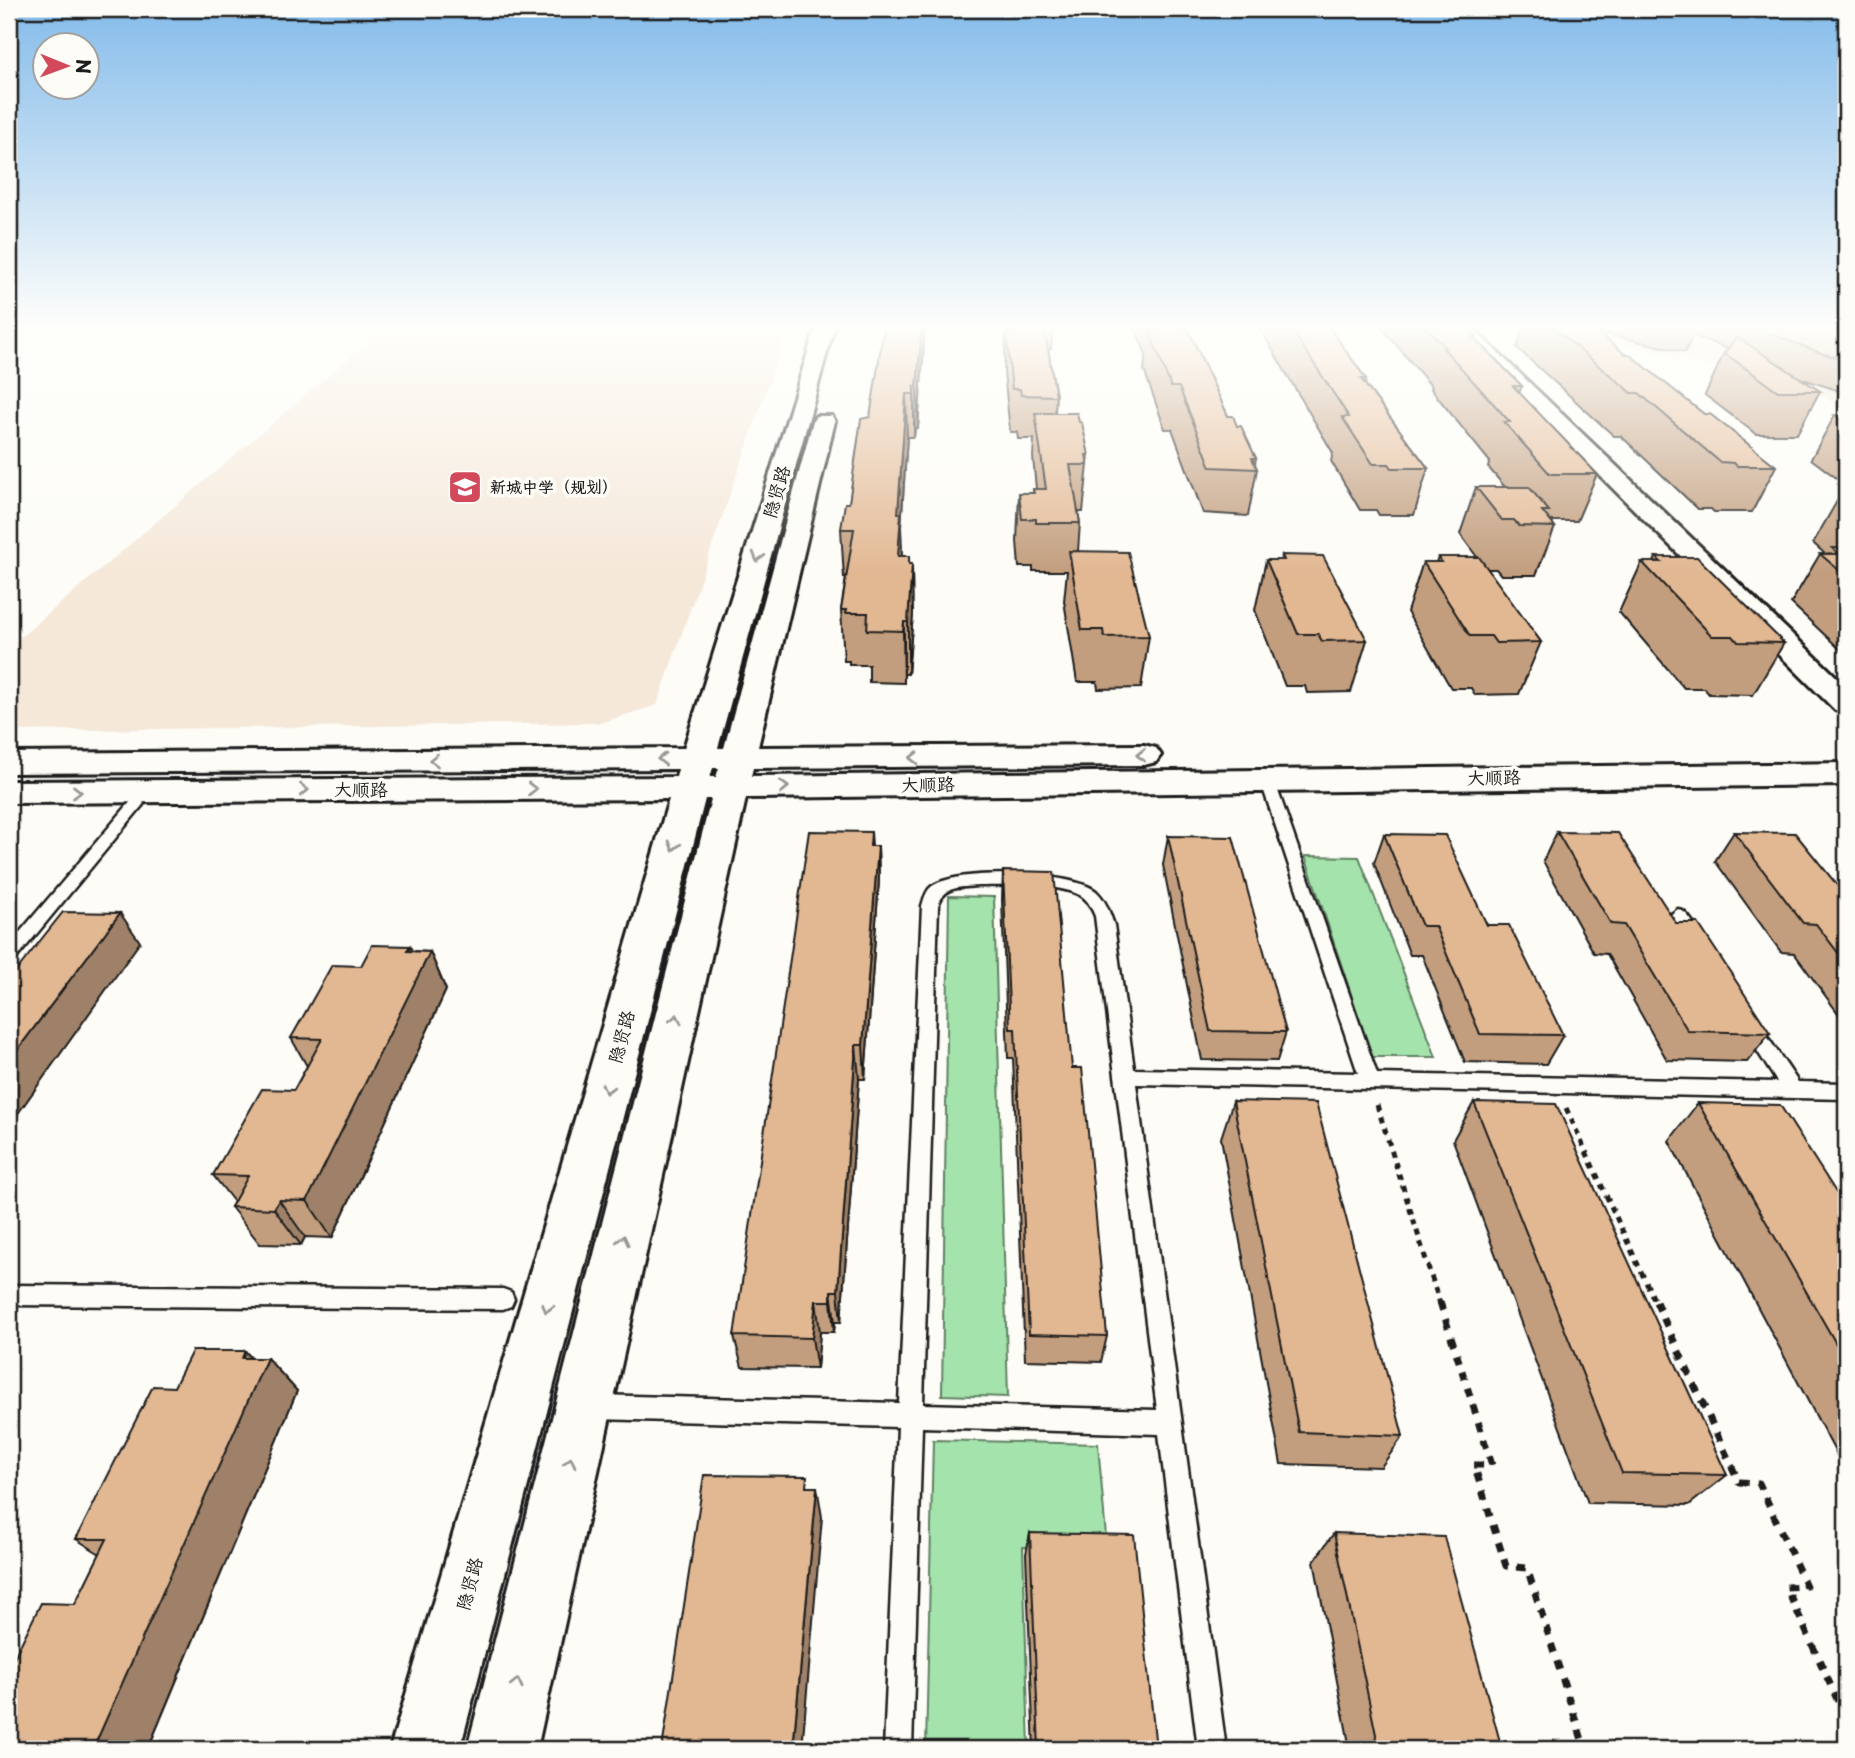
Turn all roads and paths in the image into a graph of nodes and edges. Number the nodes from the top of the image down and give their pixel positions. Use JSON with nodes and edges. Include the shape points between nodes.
{"nodes":[{"id":1,"x":805,"y":409,"type":"edge"},
{"id":2,"x":823,"y":409,"type":"edge"},
{"id":3,"x":1544,"y":409,"type":"edge"},
{"id":4,"x":1846,"y":704,"type":"edge"},
{"id":5,"x":1846,"y":748,"type":"edge"},
{"id":6,"x":9,"y":763,"type":"edge"},
{"id":7,"x":714,"y":773,"type":"junction"},
{"id":8,"x":1846,"y":774,"type":"edge"},
{"id":9,"x":1271,"y":791,"type":"dead end"},
{"id":10,"x":9,"y":792,"type":"edge"},
{"id":11,"x":137,"y":803,"type":"dead end"},
{"id":12,"x":1678,"y":915,"type":"dead end"},
{"id":13,"x":1701,"y":950,"type":"edge"},
{"id":14,"x":9,"y":956,"type":"edge"},
{"id":15,"x":1739,"y":1008,"type":"edge"},
{"id":16,"x":1126,"y":1076,"type":"junction"},
{"id":17,"x":1370,"y":1081,"type":"junction"},
{"id":18,"x":1555,"y":1085,"type":"junction"},
{"id":19,"x":1765,"y":1089,"type":"junction"},
{"id":20,"x":1793,"y":1090,"type":"junction"},
{"id":21,"x":1846,"y":1091,"type":"edge"},
{"id":22,"x":1780,"y":1112,"type":"edge"},
{"id":23,"x":9,"y":1295,"type":"edge"},
{"id":24,"x":503,"y":1299,"type":"dead end"},
{"id":25,"x":596,"y":1407,"type":"dead end"},
{"id":26,"x":1171,"y":1422,"type":"junction"},
{"id":27,"x":1846,"y":1718,"type":"edge"},
{"id":28,"x":425,"y":1749,"type":"edge"},
{"id":29,"x":502,"y":1749,"type":"edge"},
{"id":30,"x":898,"y":1749,"type":"edge"},
{"id":31,"x":1212,"y":1749,"type":"edge"},
{"id":32,"x":1585,"y":1749,"type":"edge"}],
"edges":[{"from":1,"to":7,"type":"street","name":"隐贤路","one_way":true},
{"from":2,"to":7,"type":"street","name":"隐贤路"},
{"from":3,"to":4,"type":"street"},
{"from":5,"to":7,"type":"street","name":"大顺路","one_way":true},
{"from":7,"to":6,"type":"street","name":"大顺路","one_way":true},
{"from":7,"to":8,"type":"street","name":"大顺路","one_way":true},
{"from":10,"to":7,"type":"street","name":"大顺路","one_way":true},
{"from":7,"to":28,"type":"street","name":"隐贤路","one_way":true},
{"from":29,"to":7,"type":"street","name":"隐贤路","one_way":true},
{"from":9,"to":17,"type":"lane"},
{"from":11,"to":14,"type":"lane"},
{"from":12,"to":13,"type":"lane"},
{"from":15,"to":20,"type":"lane"},
{"from":16,"to":17,"type":"lane"},
{"from":16,"to":26,"type":"lane"},
{"from":16,"to":30,"type":"lane","via":[[1107,925],[1088,893],[1074,886],[1024,882],[964,882],[935,892],[930,906]]},
{"from":17,"to":18,"type":"lane"},
{"from":17,"to":32,"type":"path","via":[[1492,1465],[1474,1465],[1506,1566],[1527,1568]]},
{"from":18,"to":19,"type":"lane"},
{"from":18,"to":27,"type":"path","via":[[1739,1482],[1759,1483],[1806,1586],[1786,1587]]},
{"from":19,"to":20,"type":"lane"},
{"from":19,"to":22,"type":"lane"},
{"from":20,"to":21,"type":"lane"},
{"from":23,"to":24,"type":"lane"},
{"from":25,"to":26,"type":"lane"},
{"from":26,"to":31,"type":"lane"}]}
